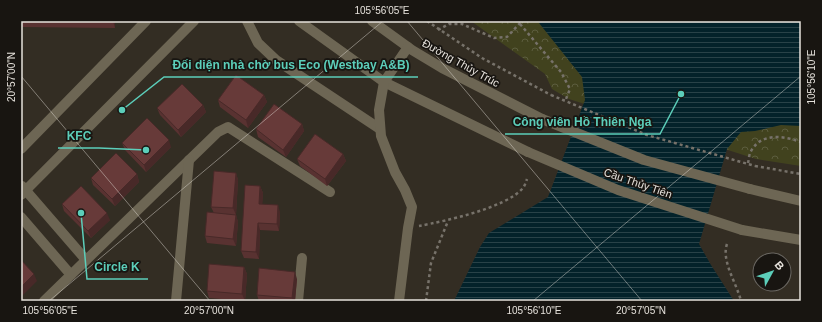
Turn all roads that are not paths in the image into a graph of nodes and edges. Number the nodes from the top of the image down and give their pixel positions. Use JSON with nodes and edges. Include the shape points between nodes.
{"nodes":[{"id":1,"x":146,"y":21,"type":"edge"},
{"id":2,"x":194,"y":21,"type":"edge"},
{"id":3,"x":247,"y":21,"type":"edge"},
{"id":4,"x":299,"y":21,"type":"edge"},
{"id":5,"x":372,"y":21,"type":"edge"},
{"id":6,"x":408,"y":47,"type":"junction"},
{"id":7,"x":384,"y":82,"type":"junction"},
{"id":8,"x":380,"y":129,"type":"junction"},
{"id":9,"x":21,"y":148,"type":"edge"},
{"id":10,"x":189,"y":160,"type":"junction"},
{"id":11,"x":22,"y":190,"type":"edge"},
{"id":12,"x":330,"y":192,"type":"dead end"},
{"id":13,"x":801,"y":201,"type":"edge"},
{"id":14,"x":21,"y":217,"type":"edge"},
{"id":15,"x":801,"y":240,"type":"edge"},
{"id":16,"x":302,"y":258,"type":"dead end"},
{"id":17,"x":86,"y":260,"type":"junction"},
{"id":18,"x":71,"y":275,"type":"junction"},
{"id":19,"x":44,"y":301,"type":"edge"},
{"id":20,"x":176,"y":301,"type":"edge"},
{"id":21,"x":298,"y":301,"type":"edge"},
{"id":22,"x":399,"y":301,"type":"edge"}],
"edges":[{"from":1,"to":9,"type":"street"},
{"from":2,"to":11,"type":"street"},
{"from":3,"to":8,"type":"street","via":[[258,43],[276,60]]},
{"from":4,"to":7,"type":"street"},
{"from":5,"to":6,"type":"street","name":"Đường Thủy Trúc"},
{"from":6,"to":7,"type":"street"},
{"from":6,"to":13,"type":"street","name":"Đường Thủy Trúc","bridge":true,"via":[[442,68],[542,119],[644,160]]},
{"from":7,"to":8,"type":"street","via":[[379,110]]},
{"from":7,"to":15,"type":"street","name":"Cầu Thủy Tiên","bridge":true,"via":[[528,152],[618,190],[742,230]]},
{"from":8,"to":22,"type":"street","via":[[395,172],[406,190],[412,208]]},
{"from":10,"to":12,"type":"street","via":[[218,132],[228,127]]},
{"from":10,"to":17,"type":"street"},
{"from":10,"to":20,"type":"street"},
{"from":11,"to":17,"type":"street"},
{"from":14,"to":18,"type":"street"},
{"from":16,"to":21,"type":"street"},
{"from":17,"to":18,"type":"street"},
{"from":18,"to":19,"type":"street"}]}
